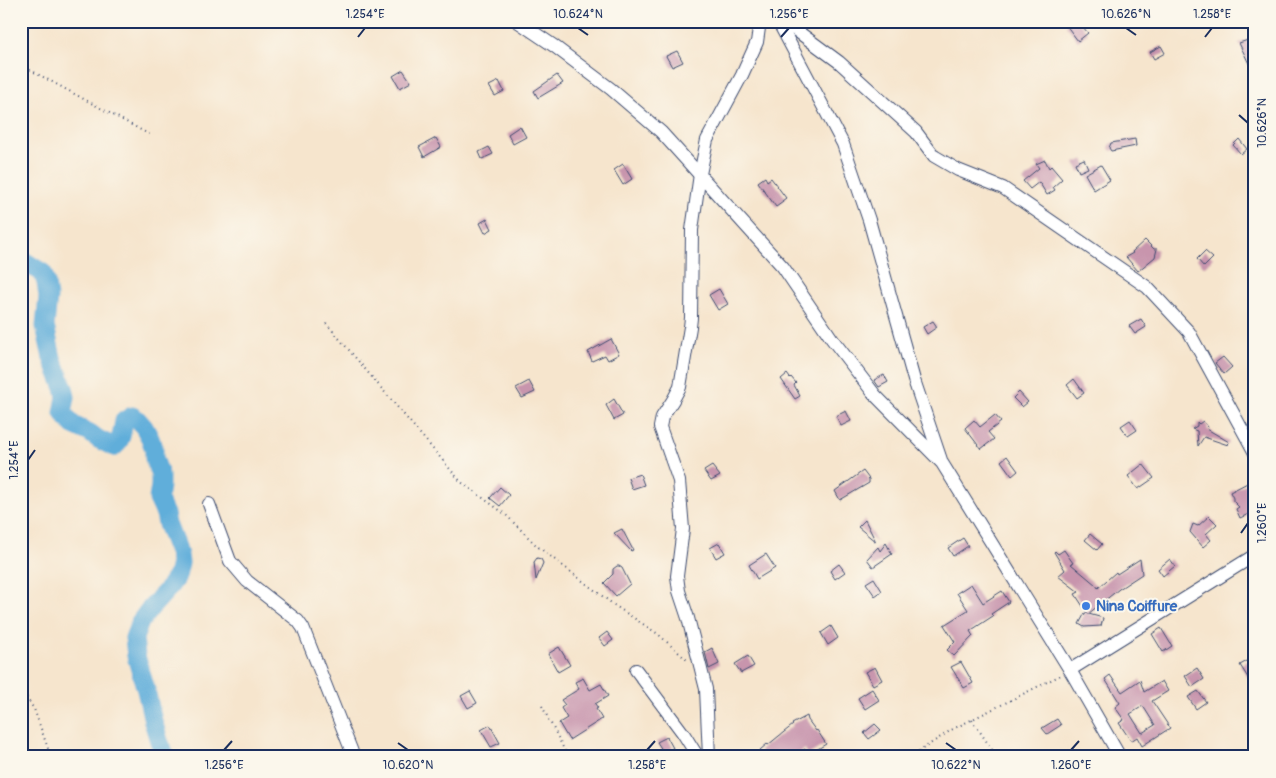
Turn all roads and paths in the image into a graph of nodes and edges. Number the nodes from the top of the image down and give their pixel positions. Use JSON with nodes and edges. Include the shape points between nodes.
{"nodes":[{"id":1,"x":517,"y":21,"type":"edge"},
{"id":2,"x":760,"y":21,"type":"edge"},
{"id":3,"x":778,"y":21,"type":"edge"},
{"id":4,"x":782,"y":21,"type":"edge"},
{"id":5,"x":21,"y":65,"type":"edge"},
{"id":6,"x":152,"y":136,"type":"dead end"},
{"id":7,"x":700,"y":174,"type":"junction"},
{"id":8,"x":326,"y":322,"type":"dead end"},
{"id":9,"x":1255,"y":453,"type":"edge"},
{"id":10,"x":942,"y":463,"type":"junction"},
{"id":11,"x":209,"y":504,"type":"dead end"},
{"id":12,"x":1255,"y":554,"type":"edge"},
{"id":13,"x":636,"y":670,"type":"dead end"},
{"id":14,"x":1070,"y":670,"type":"junction"},
{"id":15,"x":703,"y":675,"type":"junction"},
{"id":16,"x":21,"y":689,"type":"edge"},
{"id":17,"x":542,"y":706,"type":"dead end"},
{"id":18,"x":972,"y":720,"type":"junction"},
{"id":19,"x":458,"y":753,"type":"dead end"},
{"id":20,"x":51,"y":757,"type":"edge"},
{"id":21,"x":352,"y":757,"type":"edge"},
{"id":22,"x":460,"y":757,"type":"edge"},
{"id":23,"x":568,"y":757,"type":"edge"},
{"id":24,"x":698,"y":757,"type":"edge"},
{"id":25,"x":710,"y":757,"type":"edge"},
{"id":26,"x":910,"y":757,"type":"edge"},
{"id":27,"x":997,"y":757,"type":"edge"},
{"id":28,"x":1120,"y":757,"type":"edge"}],
"edges":[{"from":1,"to":7,"type":"street","via":[[611,89],[661,132]]},
{"from":2,"to":7,"type":"street","via":[[757,42],[707,140]]},
{"from":3,"to":10,"type":"street","via":[[843,144]]},
{"from":4,"to":9,"type":"street","via":[[839,62],[916,132],[934,156],[958,170],[1003,188],[1147,287],[1189,332]]},
{"from":5,"to":6,"type":"path"},
{"from":7,"to":10,"type":"street","via":[[783,267],[875,395]]},
{"from":7,"to":15,"type":"street","via":[[692,230],[690,326],[680,388],[662,417],[660,427],[679,481],[683,529],[678,591]]},
{"from":8,"to":15,"type":"path","via":[[461,482],[505,514],[537,546],[658,634]]},
{"from":10,"to":14,"type":"street"},
{"from":11,"to":21,"type":"street","via":[[230,561],[247,581],[303,628]]},
{"from":12,"to":14,"type":"street"},
{"from":13,"to":24,"type":"street"},
{"from":14,"to":18,"type":"path"},
{"from":14,"to":28,"type":"street"},
{"from":15,"to":25,"type":"street"},
{"from":16,"to":20,"type":"path","via":[[34,709]]},
{"from":17,"to":23,"type":"path"},
{"from":18,"to":26,"type":"path"},
{"from":18,"to":27,"type":"path"},
{"from":19,"to":22,"type":"path"}]}
